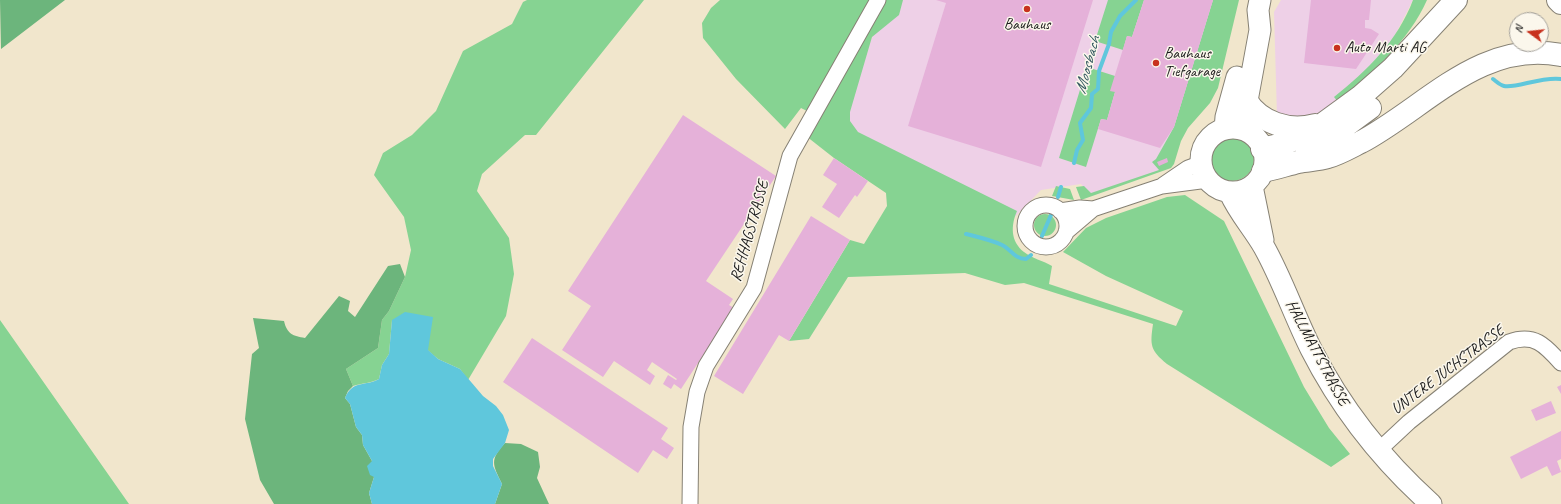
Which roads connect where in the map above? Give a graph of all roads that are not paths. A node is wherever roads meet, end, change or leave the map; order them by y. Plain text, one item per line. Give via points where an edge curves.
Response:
1 (878, 0) edge
2 (1438, 0) edge
3 (1456, 0) edge
4 (1471, 0) edge
5 (1558, 0) edge
6 (1561, 3) edge
7 (1259, 5) edge
8 (1408, 52) junction
9 (1561, 55) edge
10 (1246, 100) junction
11 (1324, 122) junction
12 (1235, 130) junction
13 (1262, 149) junction
14 (1298, 162) junction
15 (1205, 171) junction
16 (1257, 179) junction
17 (1230, 193) junction
18 (1093, 209) junction
19 (1060, 211) junction
20 (1066, 232) junction
21 (1264, 247) junction
22 (1561, 363) edge
23 (1379, 450) junction
24 (690, 504) edge
25 (1431, 504) edge

1 - 24 street, REHHAGSTRASSE via 790,156 754,288 706,366 697,392 691,427
2 - 8 highway via 1423,32
3 - 8 highway
4 - 14 highway via 1443,36 1387,95
5 - 6 highway
7 - 10 main road via 1260,30
7 - 12 main road via 1246,35 1226,117
8 - 11 highway via 1360,97
9 - 14 highway via 1530,52 1492,60 1451,82 1362,142 1328,157
10 - 11 highway via 1258,114 1286,127 1309,127
10 - 12 main road via 1244,117
11 - 13 highway via 1299,139
12 - 13 main road via 1253,136
12 - 15 main road via 1219,132 1206,143 1203,150
13 - 16 main road, HALLMATTSTRASSE via 1264,161
14 - 16 highway
15 - 17 main road via 1217,188
15 - 18 street via 1188,168 1162,186
16 - 17 main road via 1240,192
16 - 21 main road, HALLMATTSTRASSE
17 - 21 main road, HALLMATTSTRASSE via 1237,208
18 - 19 street
18 - 20 street
19 - 20 street via 1067,223
19 - 20 street via 1048,205 1033,209 1026,218 1025,230 1031,241 1041,247 1057,244
21 - 23 main road, HALLMATTSTRASSE via 1314,355 1342,403
22 - 23 street, UNTERE JUCHSTRASSE via 1545,345 1532,339 1519,338 1509,342 1409,422
23 - 25 main road, HALLMATTSTRASSE

